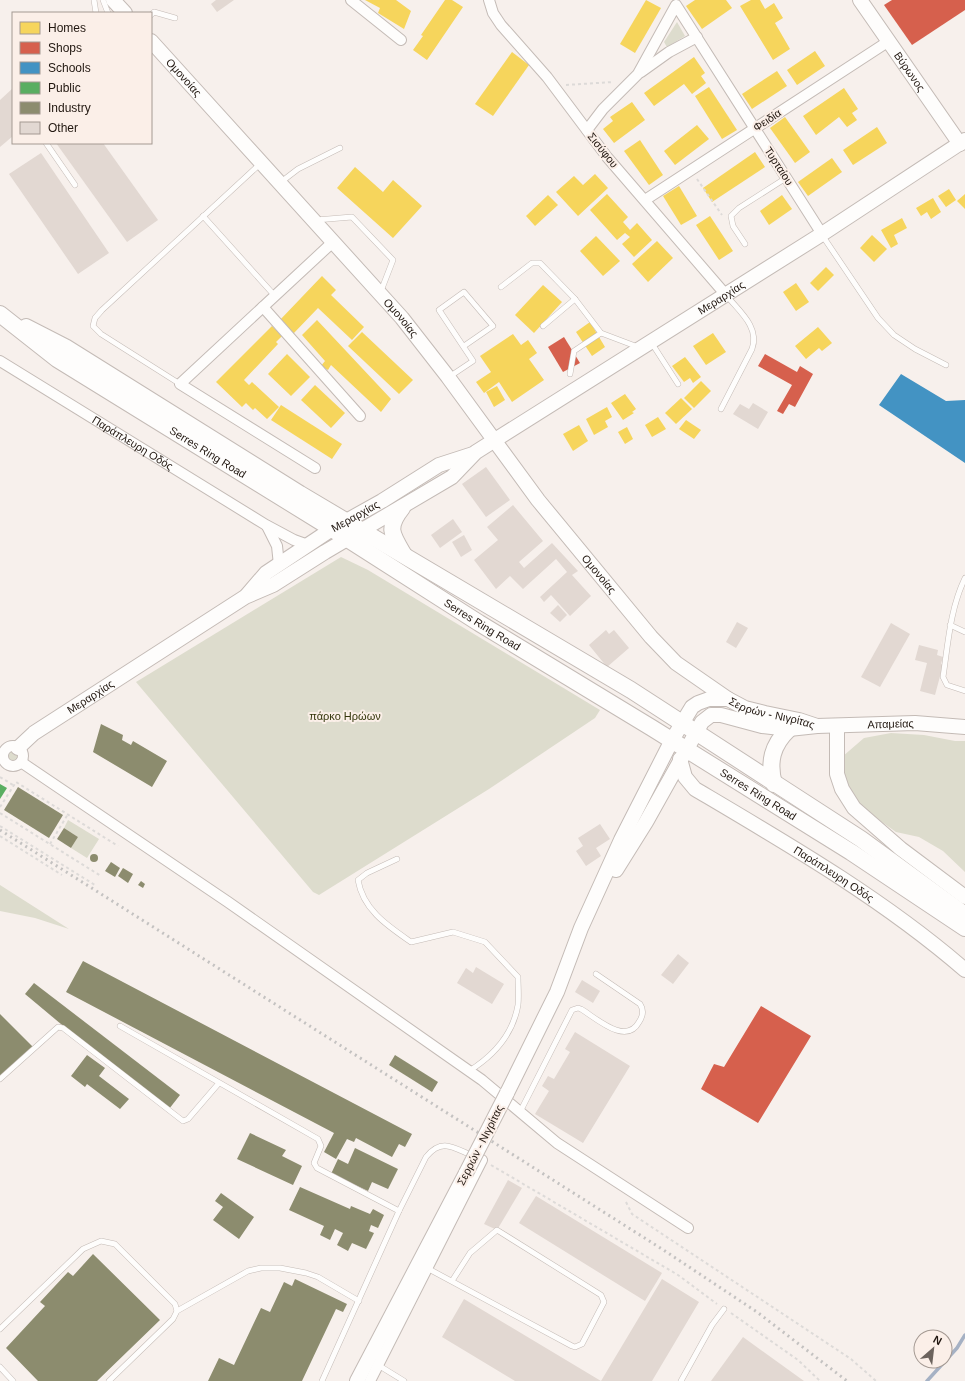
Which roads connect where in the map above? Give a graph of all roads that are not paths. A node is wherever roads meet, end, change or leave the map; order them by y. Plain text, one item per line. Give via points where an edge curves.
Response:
1 (94, 0) edge
2 (103, 0) edge
3 (113, 0) edge
4 (351, 0) edge
5 (489, 0) edge
6 (860, 0) edge
7 (676, 2) edge
8 (96, 12) edge
9 (108, 12) edge
10 (124, 12) edge
11 (152, 13) edge
12 (175, 18) dead end
13 (697, 37) junction
14 (401, 40) dead end
15 (889, 41) junction
16 (152, 42) edge
17 (635, 77) junction
18 (754, 128) junction
19 (587, 130) junction
20 (47, 144) edge
21 (963, 144) edge
22 (340, 148) dead end
23 (261, 162) junction
24 (786, 178) junction
25 (280, 182) junction
26 (75, 184) dead end
27 (645, 200) junction
28 (203, 216) junction
29 (315, 220) junction
30 (822, 234) junction
31 (334, 241) junction
32 (745, 244) dead end
33 (502, 287) dead end
34 (381, 292) junction
35 (726, 294) junction
36 (276, 296) junction
37 (575, 299) junction
38 (263, 307) junction
39 (2, 315) edge
40 (543, 326) dead end
41 (601, 333) junction
42 (646, 345) junction
43 (464, 346) junction
44 (0, 361) edge
45 (946, 365) dead end
46 (570, 374) dead end
47 (448, 377) junction
48 (180, 384) junction
49 (678, 384) dead end
50 (721, 409) dead end
51 (360, 416) dead end
52 (494, 441) junction
53 (476, 452) junction
54 (315, 468) dead end
55 (402, 508) junction
56 (346, 522) junction
57 (266, 525) junction
58 (332, 529) junction
59 (362, 531) junction
60 (347, 539) junction
61 (308, 545) junction
62 (405, 557) junction
63 (279, 565) junction
64 (965, 578) edge
65 (246, 597) junction
66 (950, 625) junction
67 (965, 632) edge
68 (965, 691) edge
69 (728, 699) junction
70 (682, 723) junction
71 (816, 726) junction
72 (837, 726) junction
73 (965, 727) edge
74 (789, 730) junction
75 (696, 732) junction
76 (672, 740) junction
77 (18, 748) junction
78 (2, 751) edge
79 (683, 754) junction
80 (21, 762) junction
81 (774, 784) junction
82 (695, 789) junction
83 (658, 798) junction
84 (397, 859) dead end
85 (965, 897) edge
86 (594, 904) junction
87 (965, 915) edge
88 (965, 928) edge
89 (965, 970) edge
90 (596, 974) dead end
91 (120, 1026) dead end
92 (470, 1071) junction
93 (0, 1079) edge
94 (219, 1083) junction
95 (519, 1113) junction
96 (482, 1160) joint
97 (399, 1211) junction
98 (688, 1228) dead end
99 (424, 1263) junction
100 (452, 1281) junction
101 (359, 1301) junction
102 (724, 1309) road end
103 (177, 1311) junction
104 (0, 1329) edge
105 (378, 1364) junction
106 (0, 1368) edge
107 (13, 1381) edge
108 (109, 1381) edge
109 (322, 1381) edge
110 (357, 1381) edge
111 (370, 1381) edge
112 (404, 1381) edge
113 (681, 1381) edge

1 - 8 lane
2 - 9 lane
3 - 10 main road
4 - 14 street
5 - 19 street, Σισύφου via 493,13 501,25 555,87
6 - 15 main road, Βύρωνος
7 - 13 street, Τυρταίου
7 - 17 street, Τυρταίου
11 - 12 lane
13 - 17 street, Τυρταίου via 669,52
13 - 18 street, Τυρταίου
15 - 18 street, Φειδία
15 - 21 main road, Βύρωνος
16 - 23 main road, Ομονοίας
17 - 19 street, Τυρταίου
18 - 24 street, Τυρταίου
18 - 27 street, Φειδία
19 - 27 street, Σισύφου via 604,154
20 - 26 lane
21 - 30 main road, Μεραρχίας
22 - 25 lane via 298,169
23 - 25 main road, Ομονοίας
23 - 28 lane
24 - 30 street, Τυρταίου
24 - 32 lane via 739,208 731,216
25 - 29 main road, Ομονοίας
27 - 35 street, Σισύφου
28 - 36 lane
28 - 48 lane via 100,312 93,324 100,334
29 - 31 main road, Ομονοίας
29 - 34 lane via 352,217 393,260
30 - 35 main road, Μεραρχίας
30 - 45 lane via 878,318 894,335
31 - 34 main road, Ομονοίας
31 - 36 street
33 - 37 lane via 532,263 537,262 542,264
34 - 47 main road, Ομονοίας
35 - 42 main road, Μεραρχίας
35 - 50 lane via 749,322 755,335 752,348
36 - 38 street
37 - 40 lane
37 - 41 lane
38 - 48 street
38 - 51 street
39 - 56 main road, Serres Ring Road via 65,347
39 - 58 main road, Serres Ring Road via 57,359
41 - 42 lane
41 - 46 lane via 574,352
42 - 49 lane
42 - 52 main road, Μεραρχίας
43 - 43 lane via 439,310 464,292 493,326
43 - 47 lane via 473,361
44 - 57 street, Παράπλευρη Οδός
47 - 52 main road, Ομονοίας
48 - 54 street
52 - 53 main road, Μεραρχίας
52 - 69 main road, Ομονοίας via 538,500 630,612 676,663
53 - 55 main road, Μεραρχίας via 452,477
53 - 56 main road, Μεραρχίας via 439,465
55 - 59 main road, Μεραρχίας
55 - 62 main road via 391,527
56 - 58 main road, Μεραρχίας
56 - 59 main road, Serres Ring Road
57 - 61 street, Παράπλευρη Οδός
57 - 63 street via 274,537
58 - 60 main road, Serres Ring Road
58 - 61 main road, Μεραρχίας
59 - 60 main road, Μεραρχίας
59 - 62 main road, Serres Ring Road
60 - 65 main road, Μεραρχίας via 273,586
60 - 76 main road, Serres Ring Road via 479,623
61 - 63 main road, Μεραρχίας
62 - 70 main road, Serres Ring Road via 550,641
63 - 65 main road, Μεραρχίας via 266,573
64 - 66 lane via 957,595
65 - 77 main road, Μεραρχίας via 34,733
66 - 67 lane
66 - 68 lane via 944,680 947,685
69 - 70 main road, Σερρών - Νιγρίτας via 709,699 698,703 692,707
69 - 71 main road, Σερρών - Νιγρίτας via 745,708
70 - 75 main road, Serres Ring Road
70 - 76 main road, Σερρών - Νιγρίτας
71 - 72 main road, Απαμείας
71 - 74 main road, Σερρών - Νιγρίτας
72 - 73 main road, Απαμείας via 915,723
72 - 85 main road via 837,774 842,789 854,808
74 - 75 main road, Σερρών - Νιγρίτας via 762,726 728,716 711,715 704,719
74 - 81 main road via 778,741 772,753
75 - 79 main road, Σερρών - Νιγρίτας
75 - 81 main road, Serres Ring Road
76 - 79 main road, Serres Ring Road
76 - 86 main road, Σερρών - Νιγρίτας via 621,840
77 - 78 street via 9,747
77 - 80 street via 22,753
78 - 80 street via 4,761 9,766 16,766
79 - 82 main road via 685,777
79 - 83 main road, Σερρών - Νιγρίτας
79 - 88 main road, Serres Ring Road via 850,852
80 - 92 street via 228,902
81 - 87 main road, Serres Ring Road via 886,856
82 - 83 main road via 679,787
82 - 89 main road, Παράπλευρη Οδός via 853,886 910,926
83 - 86 main road, Σερρών - Νιγρίτας via 635,840
84 - 92 lane via 358,880 360,891 382,922 411,942 453,932 487,943 518,976 518,1005 507,1035 487,1060
86 - 99 main road, Σερρών - Νιγρίτας, bridge via 581,928 557,992
90 - 95 lane via 640,1004 643,1012 641,1020 635,1028 619,1032 581,1009 572,1010
91 - 94 lane
92 - 95 street via 493,1088
93 - 94 lane via 58,1027 63,1028 183,1121 188,1119
94 - 97 lane via 320,1140 321,1146 314,1163 317,1168
95 - 98 street via 557,1144
96 - 97 lane via 447,1145 432,1150
96 - 99 street
97 - 101 lane
99 - 100 lane
99 - 105 street
99 - 110 main road, Σερρών - Νιγρίτας
100 - 100 lane via 575,1347 582,1344 604,1302 601,1295 497,1230 470,1252
101 - 103 lane via 318,1277 280,1268 261,1268 248,1271
101 - 109 lane
102 - 113 lane via 712,1325
103 - 104 lane via 175,1304 115,1244 101,1241 83,1249
103 - 108 lane via 173,1320
105 - 111 street
105 - 112 lane
106 - 107 lane

